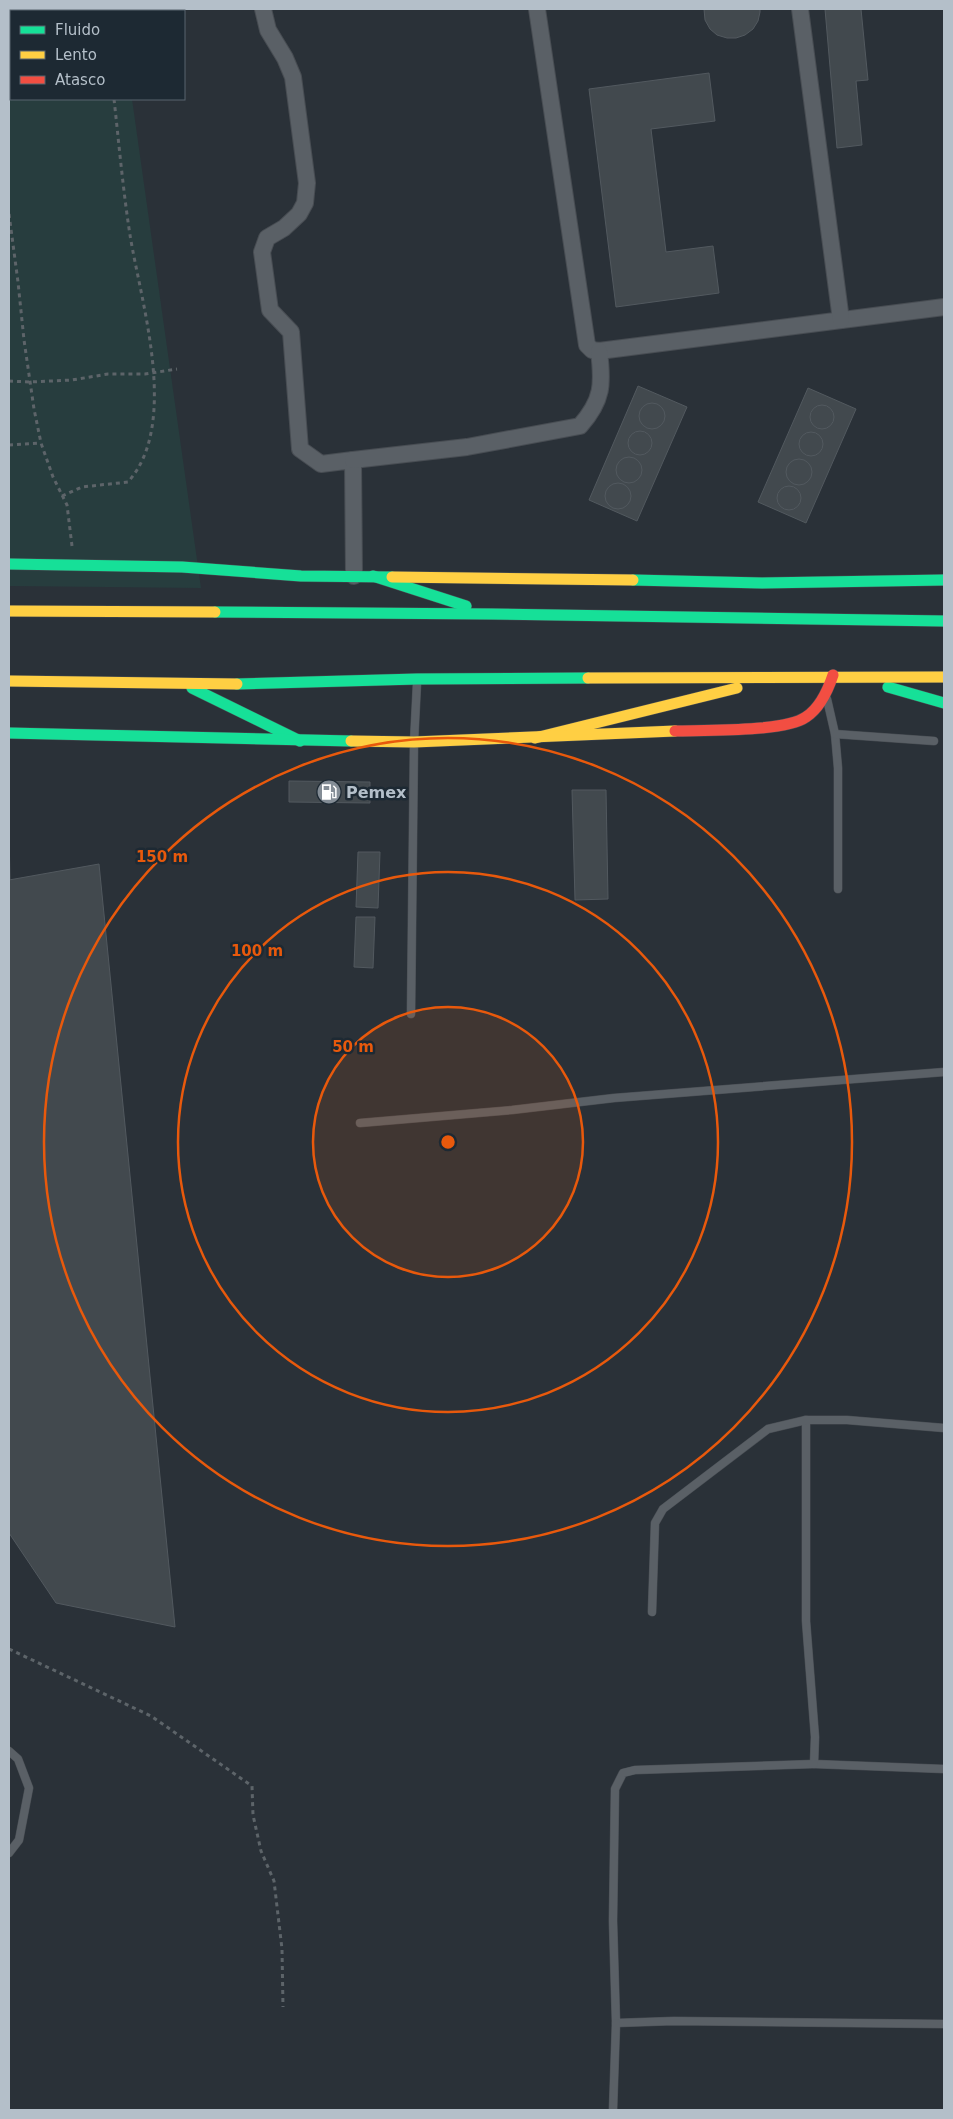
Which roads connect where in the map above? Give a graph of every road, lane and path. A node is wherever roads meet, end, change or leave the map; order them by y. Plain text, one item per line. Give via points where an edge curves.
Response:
1 (263, 9) edge
2 (537, 9) edge
3 (800, 9) edge
4 (114, 100) edge
5 (9, 214) edge
6 (944, 307) edge
7 (842, 320) junction
8 (599, 351) junction
9 (176, 369) dead end
10 (154, 372) junction
11 (9, 381) edge
12 (30, 382) junction
13 (41, 443) junction
14 (9, 445) edge
15 (353, 460) junction
16 (62, 496) junction
17 (9, 564) edge
18 (74, 564) junction
19 (354, 576) junction
20 (373, 576) junction
21 (944, 580) edge
22 (9, 611) edge
23 (491, 614) junction
24 (944, 621) edge
25 (833, 675) junction
26 (944, 676) edge
27 (780, 677) junction
28 (850, 677) junction
29 (417, 680) junction
30 (9, 681) edge
31 (184, 684) junction
32 (826, 694) junction
33 (944, 703) edge
34 (9, 733) edge
35 (835, 734) junction
36 (535, 738) junction
37 (300, 741) junction
38 (934, 741) dead end
39 (414, 742) junction
40 (838, 889) dead end
41 (411, 1014) dead end
42 (944, 1072) edge
43 (360, 1123) dead end
44 (806, 1420) junction
45 (944, 1428) edge
46 (652, 1612) dead end
47 (9, 1649) edge
48 (9, 1751) edge
49 (814, 1764) junction
50 (944, 1769) edge
51 (9, 1853) edge
52 (283, 2007) dead end
53 (616, 2023) junction
54 (944, 2024) edge
55 (613, 2110) edge

1 - 15 street via 268,30 293,77 307,183 300,214 267,238 262,252 270,310 291,332 300,449 321,464
2 - 8 street via 587,346
3 - 7 street
4 - 10 path via 130,234
5 - 12 path
6 - 7 street
7 - 8 street
8 - 15 street via 602,376 599,400 580,426 467,447
9 - 10 path
10 - 12 path
10 - 16 path via 149,445 136,473 128,482 82,487
11 - 12 path
12 - 13 path
13 - 14 path
13 - 16 path
15 - 19 street
16 - 18 path via 67,505
17 - 18 main road
18 - 19 main road
19 - 20 main road
20 - 21 main road via 762,583
20 - 23 main road
22 - 23 main road
23 - 24 main road
25 - 27 main road
25 - 28 main road
25 - 32 main road
26 - 28 main road
27 - 29 main road
27 - 36 main road
28 - 33 main road
29 - 31 main road
29 - 39 lane
30 - 31 main road
31 - 37 main road
32 - 35 lane
32 - 36 main road via 808,717 785,726
34 - 37 main road
35 - 38 lane
35 - 40 lane
36 - 39 main road
37 - 39 main road
39 - 41 lane
42 - 43 lane via 614,1098
44 - 45 lane
44 - 46 lane via 768,1429 663,1509 655,1523
44 - 49 lane via 806,1621
47 - 52 path via 151,1716 252,1786 253,1815 276,1890
48 - 51 lane via 18,1759 29,1788 19,1840
49 - 50 lane
49 - 53 lane via 635,1770 623,1774 615,1789 613,1921
53 - 54 lane
53 - 55 lane

